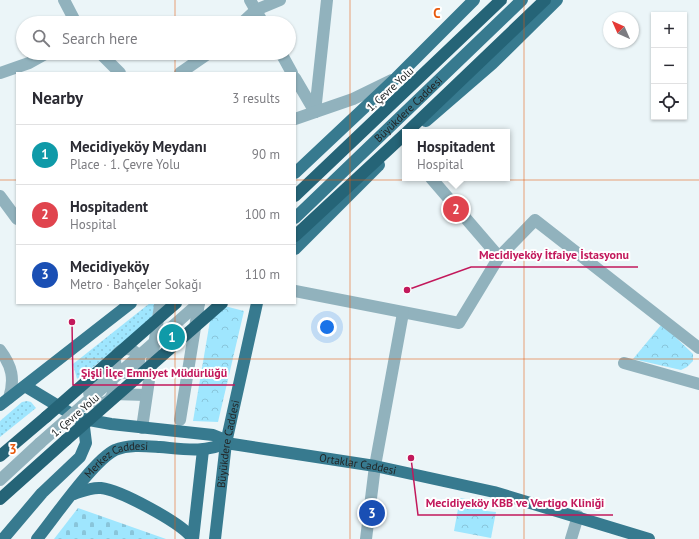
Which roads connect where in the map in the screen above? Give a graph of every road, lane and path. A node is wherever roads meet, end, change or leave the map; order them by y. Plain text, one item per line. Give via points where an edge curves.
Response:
1 (64, 0) edge
2 (280, 0) edge
3 (327, 0) edge
4 (474, 0) edge
5 (501, 0) edge
6 (516, 0) edge
7 (522, 0) edge
8 (545, 0) edge
9 (556, 0) edge
10 (253, 5) edge
11 (72, 16) edge
12 (246, 16) edge
13 (259, 16) edge
14 (40, 60) edge
15 (107, 60) edge
16 (199, 60) edge
17 (285, 60) edge
18 (32, 68) edge
19 (119, 72) edge
20 (181, 72) edge
21 (291, 72) edge
22 (0, 74) edge
23 (396, 78) junction
24 (296, 80) edge
25 (315, 112) junction
26 (296, 118) edge
27 (410, 129) edge
28 (417, 129) edge
29 (402, 137) edge
30 (402, 143) edge
31 (296, 172) edge
32 (434, 181) edge
33 (296, 195) edge
34 (0, 196) edge
35 (8, 211) edge
36 (296, 216) edge
37 (296, 216) edge
38 (16, 218) edge
39 (296, 235) edge
40 (296, 248) edge
41 (499, 257) junction
42 (296, 291) edge
43 (125, 304) edge
44 (162, 304) edge
45 (175, 304) edge
46 (198, 304) edge
47 (199, 304) edge
48 (221, 304) edge
49 (258, 304) edge
50 (402, 312) junction
51 (156, 334) junction
52 (699, 348) edge
53 (0, 350) edge
54 (136, 354) dead end
55 (624, 363) dead end
56 (699, 384) edge
57 (25, 386) junction
58 (113, 394) dead end
59 (146, 395) junction
60 (4, 402) edge
61 (78, 418) junction
62 (180, 420) dead end
63 (142, 428) junction
64 (40, 443) junction
65 (226, 443) junction
66 (203, 450) junction
67 (0, 456) edge
68 (375, 466) junction
69 (0, 468) edge
70 (0, 480) edge
71 (74, 494) junction
72 (0, 499) edge
73 (578, 516) junction
74 (3, 539) edge
75 (37, 539) edge
76 (193, 539) edge
77 (215, 539) edge
78 (366, 539) edge
79 (571, 539) edge
80 (649, 539) edge

1 - 11 street
2 - 10 street
3 - 25 street
4 - 23 main road
5 - 33 highway, 1. Çevre Yolu
6 - 36 street
7 - 37 main road, Büyükdere Caddesi
8 - 27 highway
9 - 28 main road, Büyükdere Caddesi via 492,64
10 - 12 street
10 - 13 street
14 - 18 street
15 - 19 street
16 - 20 street
17 - 21 street
18 - 22 street
23 - 25 street
23 - 31 main road
24 - 25 street
25 - 26 street
29 - 39 highway
30 - 40 main road, Büyükdere Caddesi
32 - 41 street
34 - 35 street
35 - 38 street
41 - 50 street via 459,323
41 - 52 street via 535,220
42 - 50 street
43 - 57 main road
44 - 51 street
45 - 67 highway, 1. Çevre Yolu, bridge
46 - 64 street, bridge
47 - 62 street
48 - 72 highway, 1. Çevre Yolu, bridge
49 - 65 main road, Büyükdere Caddesi
50 - 68 street
51 - 54 street
51 - 59 street
53 - 60 street via 12,370 12,388
55 - 56 street
57 - 60 main road
57 - 61 main road
58 - 59 street
59 - 63 street
61 - 63 main road
61 - 74 main road via 85,432 86,443 80,457 42,493
63 - 65 main road via 213,435
64 - 69 street
64 - 70 street
65 - 66 main road, Merkez Caddesi
65 - 68 main road, Ortaklar Caddesi
65 - 77 main road, Büyükdere Caddesi
66 - 71 main road, Merkez Caddesi via 138,446 116,450 105,457
66 - 76 main road, Büyükdere Caddesi
68 - 73 main road, Ortaklar Caddesi via 494,492
68 - 78 street
71 - 75 main road, Merkez Caddesi
71 - 76 main road via 91,488 108,489 180,525
73 - 79 street
73 - 80 main road, Ortaklar Caddesi

